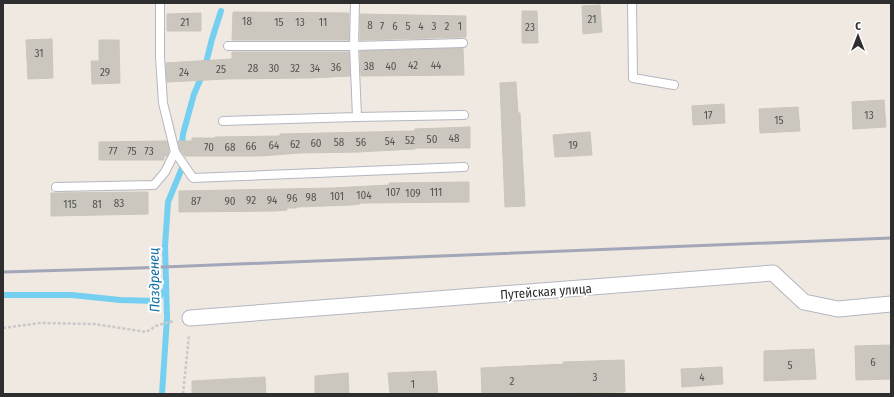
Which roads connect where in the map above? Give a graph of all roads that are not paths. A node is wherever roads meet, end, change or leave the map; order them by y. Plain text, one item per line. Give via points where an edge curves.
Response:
1 (160, 3) edge
2 (355, 3) edge
3 (632, 3) edge
4 (463, 43) dead end
5 (228, 46) dead end
6 (354, 46) junction
7 (674, 85) dead end
8 (464, 115) dead end
9 (357, 117) junction
10 (223, 120) dead end
11 (175, 152) junction
12 (464, 167) dead end
13 (56, 187) dead end
14 (891, 304) edge
15 (183, 320) road end

1 - 11 lane via 163,103
2 - 6 lane
3 - 7 lane via 633,78
4 - 6 lane
5 - 6 lane
6 - 9 lane
8 - 9 lane
9 - 10 lane
11 - 12 lane via 193,178
11 - 13 lane via 165,172 154,185
14 - 15 street, Путейская улица via 838,309 804,302 773,273

